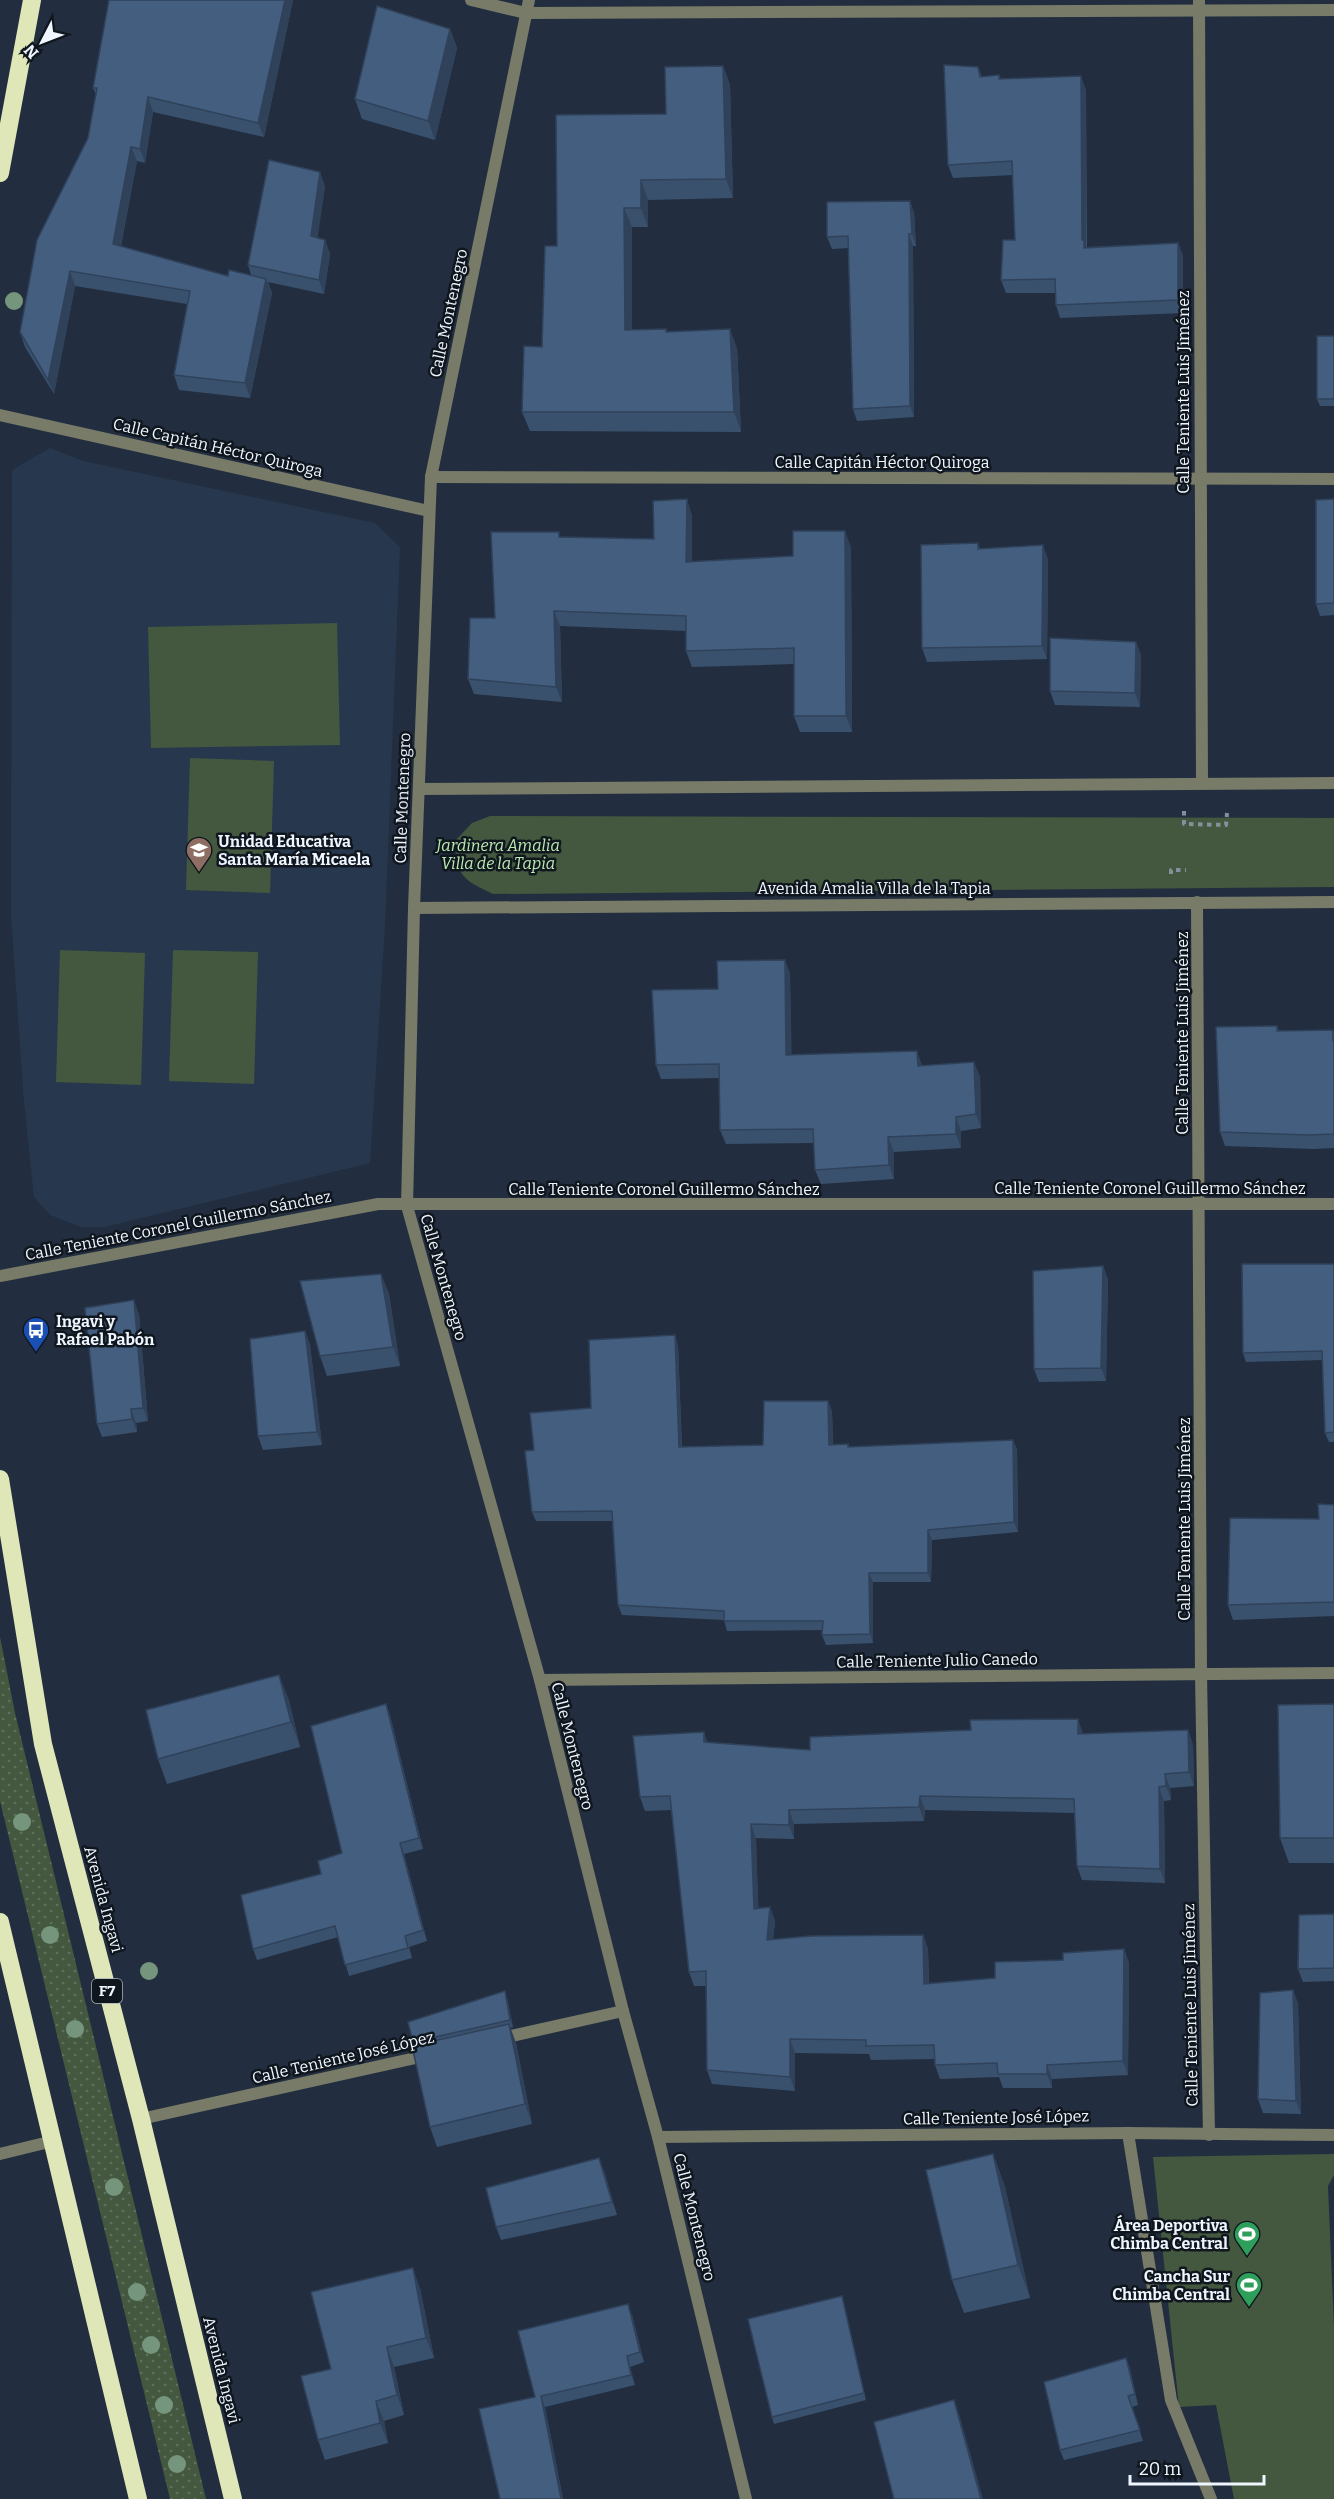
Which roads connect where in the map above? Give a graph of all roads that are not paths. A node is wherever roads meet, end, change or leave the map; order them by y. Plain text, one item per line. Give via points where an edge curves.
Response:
1 (32, 0) edge
2 (471, 0) edge
3 (1199, 5) edge
4 (528, 6) edge
5 (1334, 10) edge
6 (0, 173) edge
7 (0, 415) edge
8 (431, 477) junction
9 (1334, 478) edge
10 (1200, 479) junction
11 (429, 511) junction
12 (1203, 783) junction
13 (1334, 783) edge
14 (419, 789) junction
15 (1197, 902) junction
16 (1334, 902) edge
17 (414, 908) junction
18 (1334, 1204) edge
19 (1199, 1205) junction
20 (407, 1206) junction
21 (0, 1276) edge
22 (0, 1479) edge
23 (1334, 1673) edge
24 (1201, 1674) junction
25 (540, 1680) junction
26 (0, 1922) edge
27 (623, 2012) junction
28 (485, 2042) edge
29 (439, 2053) edge
30 (141, 2119) junction
31 (1128, 2133) junction
32 (1209, 2135) junction
33 (1334, 2135) edge
34 (658, 2137) junction
35 (53, 2141) junction
36 (0, 2154) edge
37 (138, 2499) edge
38 (234, 2499) edge
39 (746, 2499) edge
40 (1210, 2499) edge

1 - 6 highway
2 - 4 street
3 - 4 street
3 - 5 street
3 - 10 street, Calle Teniente Luis Jiménez
4 - 8 street, Calle Montenegro
7 - 11 street, Calle Capitán Héctor Quiroga
8 - 10 street, Calle Capitán Héctor Quiroga
8 - 11 street, Calle Montenegro
9 - 10 street, Calle Capitán Héctor Quiroga
10 - 12 street, Calle Teniente Luis Jiménez
11 - 14 street, Calle Montenegro
12 - 13 street
12 - 14 street
14 - 17 street, Calle Montenegro
15 - 16 street, Avenida Amalia Villa de la Tapia
15 - 17 street, Avenida Amalia Villa de la Tapia
15 - 19 street, Calle Teniente Luis Jiménez
17 - 20 street, Calle Montenegro
18 - 19 street, Calle Teniente Coronel Guillermo Sánchez
19 - 20 street, Calle Teniente Coronel Guillermo Sánchez
19 - 24 street, Calle Teniente Luis Jiménez
20 - 21 street, Calle Teniente Coronel Guillermo Sánchez via 378,1204
20 - 25 street, Calle Montenegro
22 - 30 highway, Avenida Ingavi / F7 via 44,1744
23 - 24 street, Calle Teniente Julio Canedo
24 - 25 street, Calle Teniente Julio Canedo
24 - 32 street, Calle Teniente Luis Jiménez
25 - 27 street, Calle Montenegro
26 - 35 highway
27 - 28 street
27 - 34 street, Calle Montenegro
29 - 30 street, Calle Teniente José López
30 - 38 highway, Avenida Ingavi / F7
31 - 32 street, Calle Teniente José López
31 - 34 street, Calle Teniente José López
31 - 40 street via 1171,2400
32 - 33 street, Calle Teniente José López
34 - 39 street, Calle Montenegro
35 - 36 street
35 - 37 highway

